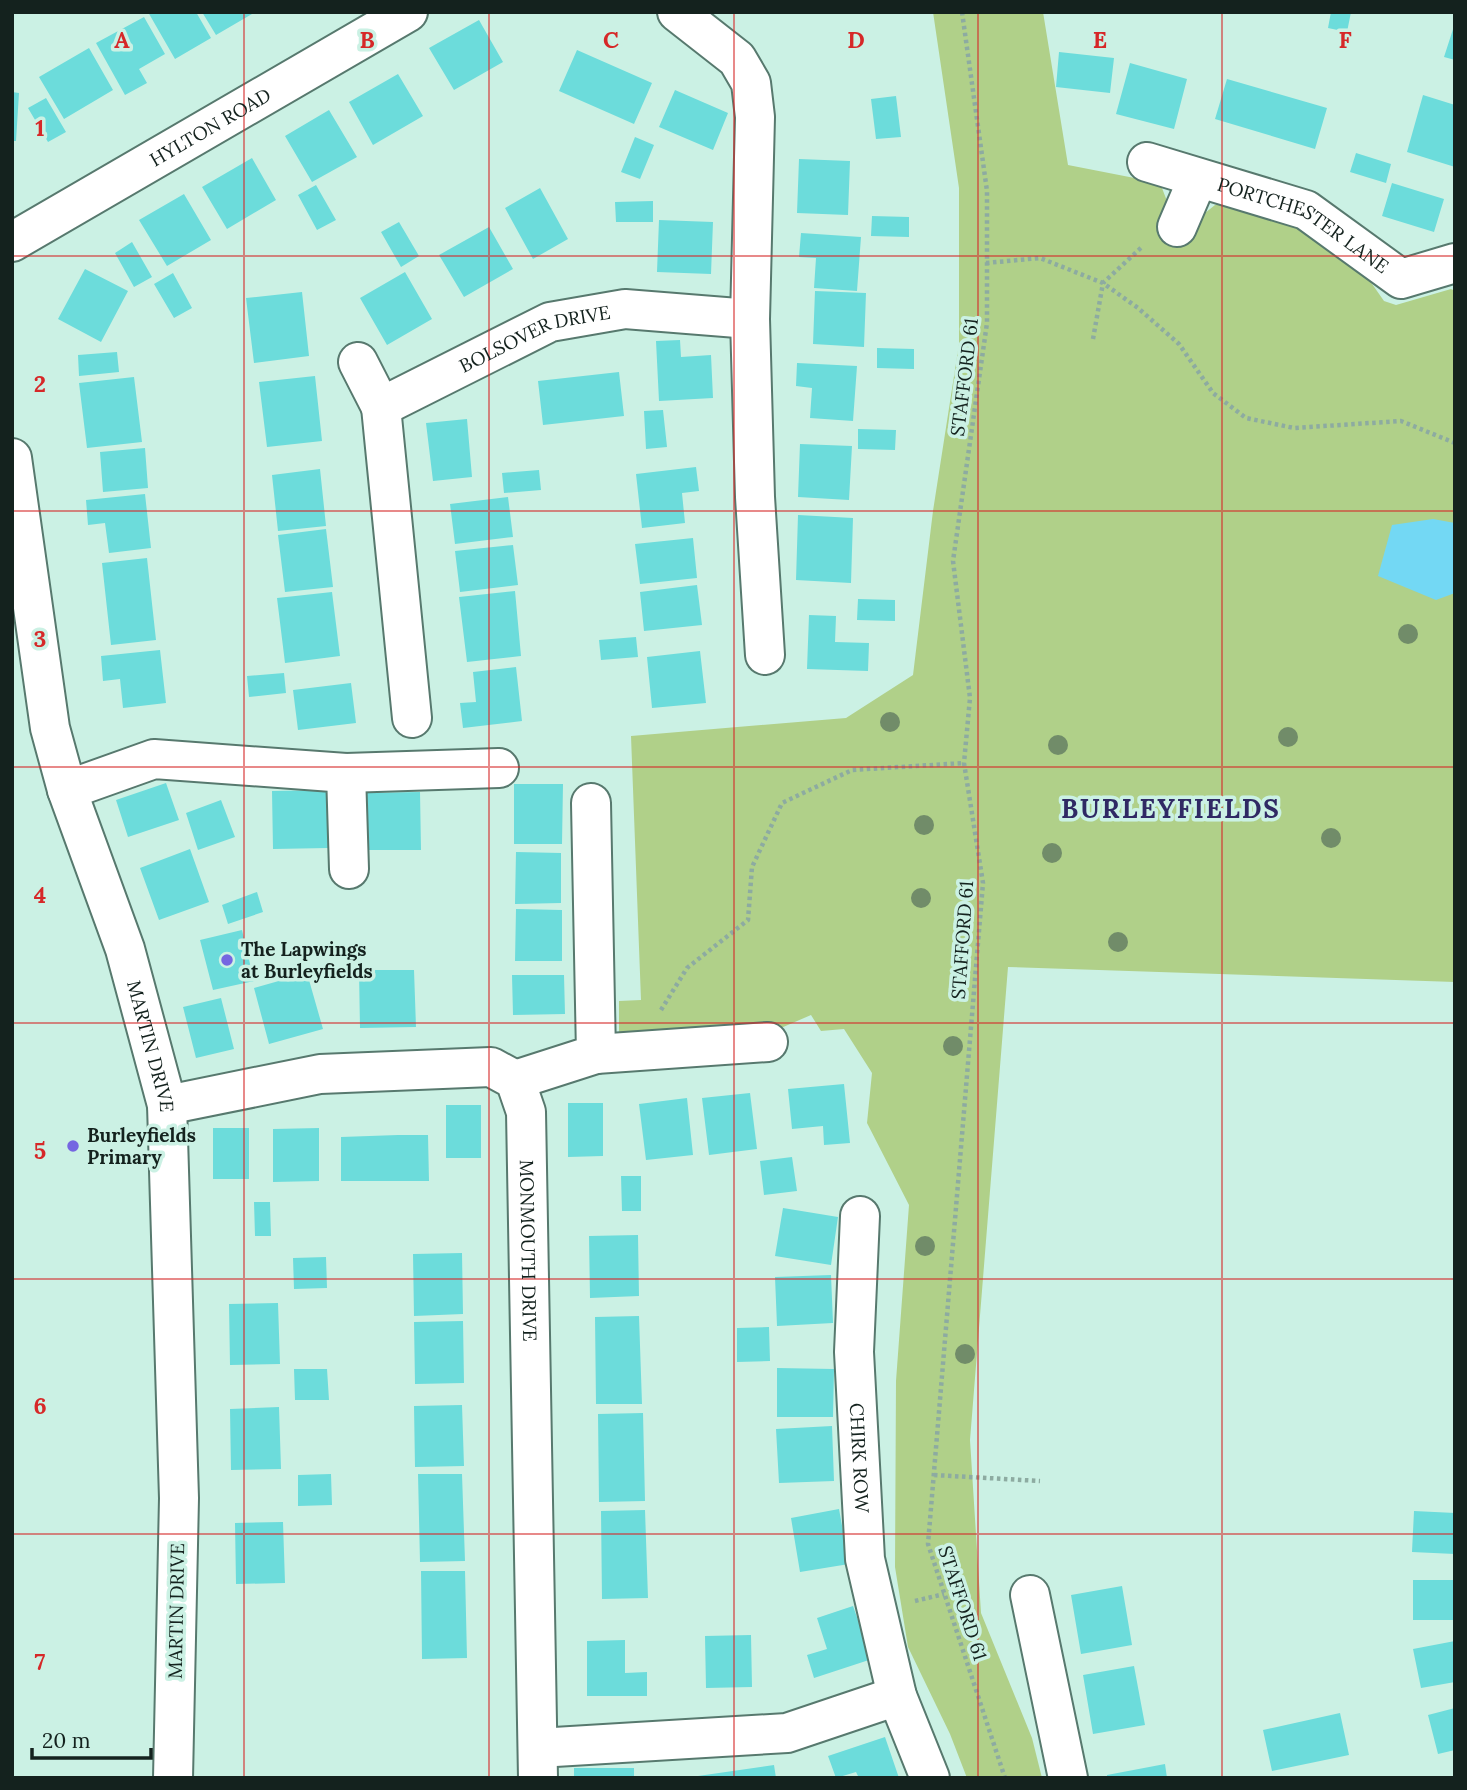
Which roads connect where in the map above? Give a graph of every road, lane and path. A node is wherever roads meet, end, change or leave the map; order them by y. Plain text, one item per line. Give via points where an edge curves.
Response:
1 (408, 12) edge
2 (677, 12) edge
3 (962, 12) edge
4 (1147, 162) dead end
5 (1198, 178) junction
6 (1177, 227) joint
7 (12, 242) edge
8 (986, 263) junction
9 (1455, 263) edge
10 (1103, 283) junction
11 (750, 319) junction
12 (1093, 339) dead end
13 (358, 362) dead end
14 (382, 407) junction
15 (1455, 443) edge
16 (12, 458) edge
17 (765, 655) dead end
18 (412, 718) dead end
19 (964, 763) junction
20 (499, 768) dead end
21 (346, 773) junction
22 (67, 790) junction
23 (591, 803) dead end
24 (349, 869) dead end
25 (768, 1042) dead end
26 (634, 1053) junction
27 (596, 1054) junction
28 (515, 1080) junction
29 (167, 1105) junction
30 (860, 1216) dead end
31 (934, 1475) dead end
32 (1040, 1481) dead end
33 (1030, 1595) dead end
34 (897, 1696) junction
35 (538, 1763) edge
36 (173, 1778) edge
37 (930, 1778) edge
38 (1005, 1778) edge
39 (1068, 1778) edge

1 - 7 street, HYLTON ROAD
2 - 11 street via 737,59 751,83 755,117
3 - 8 path, STAFFORD 61 via 987,191
4 - 5 street, PORTCHESTER LANE
5 - 6 street
5 - 9 street, PORTCHESTER LANE via 1306,210 1401,279
6 - 10 path via 1157,233
8 - 10 path via 1041,258
8 - 19 path, STAFFORD 61 via 986,323 953,561 970,698
10 - 12 path
10 - 15 path via 1179,344 1213,393 1246,418 1294,429 1401,421
11 - 14 street, BOLSOVER DRIVE via 625,309 550,322
11 - 17 street
13 - 14 street
14 - 18 street
16 - 22 street, MARTIN DRIVE via 50,728
19 - 26 path via 852,770 782,803 752,867 748,920 687,968
19 - 38 path, STAFFORD 61 via 983,883 928,1544
20 - 21 street
21 - 22 street via 154,759
21 - 24 street
22 - 29 street, MARTIN DRIVE via 125,949
23 - 27 street
25 - 26 street
26 - 27 street
27 - 28 street
28 - 29 street via 491,1067 320,1074
28 - 35 street, MONMOUTH DRIVE via 526,1112
29 - 36 street, MARTIN DRIVE via 178,1498
30 - 34 street, CHIRK ROW via 854,1352 866,1559
31 - 32 path
33 - 39 street
34 - 35 street via 787,1732
34 - 37 street, CHIRK ROW

